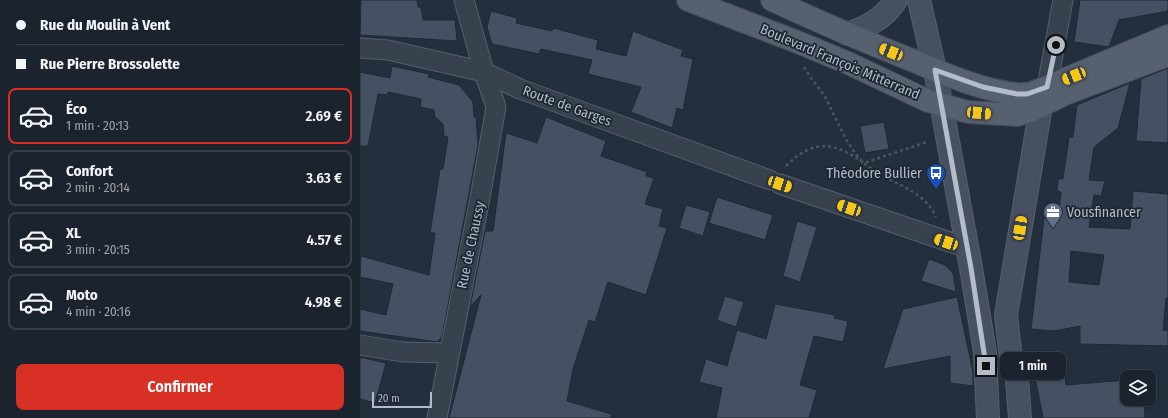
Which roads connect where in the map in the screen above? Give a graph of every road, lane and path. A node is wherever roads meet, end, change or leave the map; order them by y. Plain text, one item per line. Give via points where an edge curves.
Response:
1 (464, 0) edge
2 (688, 0) edge
3 (772, 0) edge
4 (896, 0) edge
5 (919, 0) edge
6 (1063, 0) edge
7 (846, 34) junction
8 (1168, 36) edge
9 (789, 39) junction
10 (360, 48) edge
11 (1168, 55) edge
12 (935, 70) junction
13 (484, 72) junction
14 (1042, 95) junction
15 (941, 106) junction
16 (946, 136) junction
17 (864, 163) junction
18 (775, 182) junction
19 (946, 242) junction
20 (967, 248) junction
21 (360, 345) edge
22 (449, 353) junction
23 (437, 418) edge
24 (988, 418) edge
25 (1020, 418) edge

1 - 13 street, Rue de Chaussy
2 - 9 main road, Boulevard François Mitterrand
3 - 7 main road, Boulevard François Mitterrand
4 - 7 main road via 891,9 868,27
5 - 12 main road
6 - 14 street
7 - 12 main road, Boulevard François Mitterrand
8 - 14 main road
9 - 15 main road, Boulevard François Mitterrand
9 - 17 path via 805,70 824,96 835,119
10 - 13 street, Route de Garges via 388,50
11 - 14 main road via 1065,94
12 - 14 main road, Boulevard François Mitterrand via 1004,92
12 - 15 main road
13 - 18 street, Route de Garges via 520,89
13 - 22 street, Rue de Chaussy via 496,107
14 - 15 main road, Boulevard François Mitterrand via 1017,115 968,112
14 - 25 main road via 1006,315 1011,359 1017,379
15 - 16 main road
16 - 17 path
16 - 20 main road
17 - 18 path via 846,151 819,145 806,149
17 - 19 path via 926,201 933,210
18 - 19 street, Route de Garges
19 - 20 street, Route de Garges
20 - 24 main road via 985,352
21 - 22 street via 403,352
22 - 23 street, Rue de Chaussy

